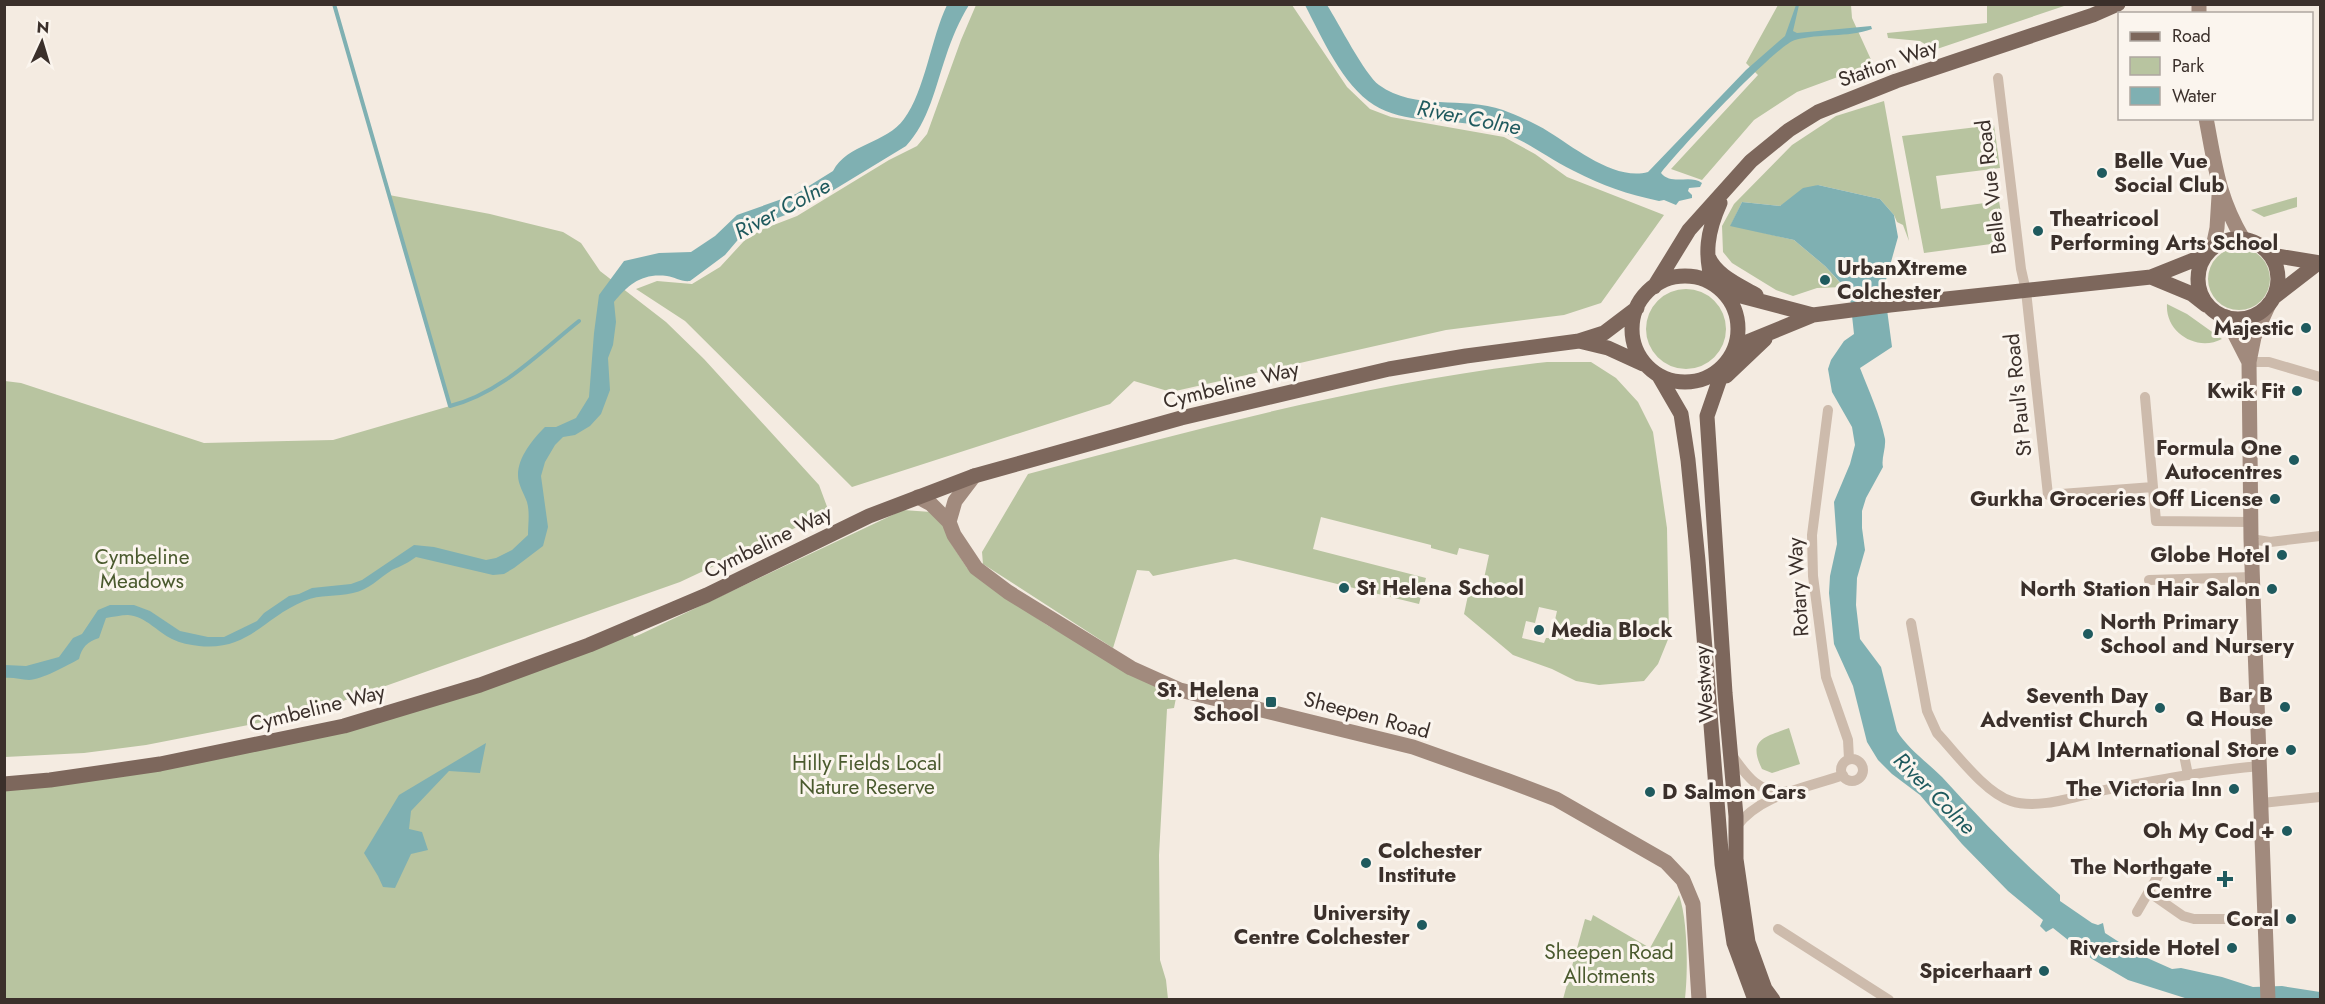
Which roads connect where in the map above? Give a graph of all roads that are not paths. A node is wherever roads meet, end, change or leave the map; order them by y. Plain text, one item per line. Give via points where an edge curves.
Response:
1 (2105, 4) edge
2 (2118, 4) edge
3 (2093, 15) junction
4 (1998, 78) dead end
5 (2206, 120) edge
6 (2219, 190) junction
7 (1723, 195) junction
8 (2243, 239) junction
9 (2210, 251) junction
10 (1707, 253) junction
11 (2271, 255) junction
12 (2319, 263) edge
13 (2151, 277) junction
14 (1654, 287) junction
15 (1717, 288) junction
16 (2026, 291) junction
17 (2272, 301) junction
18 (1774, 304) junction
19 (1637, 308) junction
20 (2211, 308) junction
21 (1814, 315) junction
22 (2226, 317) junction
23 (1779, 328) junction
24 (1579, 341) junction
25 (1735, 347) junction
26 (2249, 362) junction
27 (1643, 364) junction
28 (1725, 364) junction
29 (1659, 376) junction
30 (2320, 377) edge
31 (1716, 389) junction
32 (2145, 397) dead end
33 (1828, 410) dead end
34 (974, 476) junction
35 (2153, 487) junction
36 (918, 497) junction
37 (949, 522) junction
38 (2252, 522) junction
39 (2320, 536) edge
40 (2252, 538) junction
41 (2253, 577) junction
42 (2149, 580) dead end
43 (1911, 623) dead end
44 (1731, 752) junction
45 (2184, 755) dead end
46 (1849, 759) junction
47 (2261, 766) junction
48 (2188, 775) junction
49 (1841, 776) junction
50 (4, 784) edge
51 (1798, 790) junction
52 (2320, 797) edge
53 (2262, 803) junction
54 (1736, 827) junction
55 (2159, 874) dead end
56 (2150, 893) junction
57 (2137, 912) dead end
58 (2266, 919) junction
59 (1778, 929) dead end
60 (2268, 992) edge
61 (1699, 999) edge
62 (1755, 999) edge
63 (1773, 999) edge
64 (1889, 999) edge

1 - 3 main road, Station Way
2 - 3 main road, Station Way
3 - 7 main road, Station Way via 1896,81 1818,112 1751,161
4 - 16 street, Belle Vue Road
5 - 6 street
6 - 8 street
6 - 9 street via 2217,228
7 - 10 main road, Station Way via 1711,222
7 - 14 main road, Station Way via 1689,230
8 - 9 main road via 2221,243
8 - 11 main road
9 - 13 main road
9 - 20 main road via 2199,269 2198,282
10 - 15 main road, Station Way via 1707,264
10 - 18 main road via 1724,276
11 - 12 main road
11 - 17 main road via 2278,278
12 - 17 main road
13 - 16 main road
13 - 20 main road via 2192,294
14 - 15 main road via 1686,277 1698,278
14 - 19 main road
15 - 18 main road
15 - 25 main road via 1730,302 1736,317
16 - 21 main road
16 - 35 street, St Paul's Road via 2048,495
17 - 22 main road via 2248,318
17 - 26 street via 2254,337
18 - 21 main road
19 - 24 main road via 1604,333
19 - 27 main road via 1632,335
20 - 22 main road
21 - 23 main road
22 - 26 street
23 - 25 main road
23 - 31 main road via 1740,361
24 - 27 main road via 1608,348
24 - 34 main road, Cymbeline Way via 1389,369 1191,415
25 - 28 main road
26 - 30 street via 2269,362
26 - 38 street
27 - 29 main road
28 - 29 main road via 1696,381
28 - 31 main road, Westway
29 - 62 main road, Westway via 1680,414 1688,460 1722,864 1734,943
31 - 44 main road, Westway via 1707,416 1708,458
32 - 35 street
33 - 46 street, Rotary Way via 1812,535 1813,576 1826,677 1848,740
34 - 36 main road, Cymbeline Way
34 - 37 street via 955,501
35 - 38 street via 2157,521
36 - 37 street, Sheepen Road
36 - 50 main road, Cymbeline Way via 869,516 707,596 480,685 344,726 160,764
37 - 61 street, Sheepen Road via 976,568 1135,670 1180,690 1413,747 1506,780 1556,800 1666,862 1683,880 1693,904
38 - 40 street
39 - 40 street via 2270,542
40 - 41 street
41 - 42 street
41 - 47 street
43 - 48 street via 1932,724 2000,796 2018,803 2038,804
44 - 51 street via 1751,780 1763,789
44 - 54 main road, Westway
45 - 48 street
46 - 49 street
46 - 49 street via 1862,764 1863,774 1854,780
47 - 48 street
47 - 53 street
49 - 51 street
51 - 54 street via 1758,805
52 - 53 street
53 - 58 street
54 - 63 main road, Westway via 1736,859 1748,942
55 - 56 street
56 - 57 street
56 - 58 street via 2183,916 2194,919
58 - 60 street
59 - 64 street

